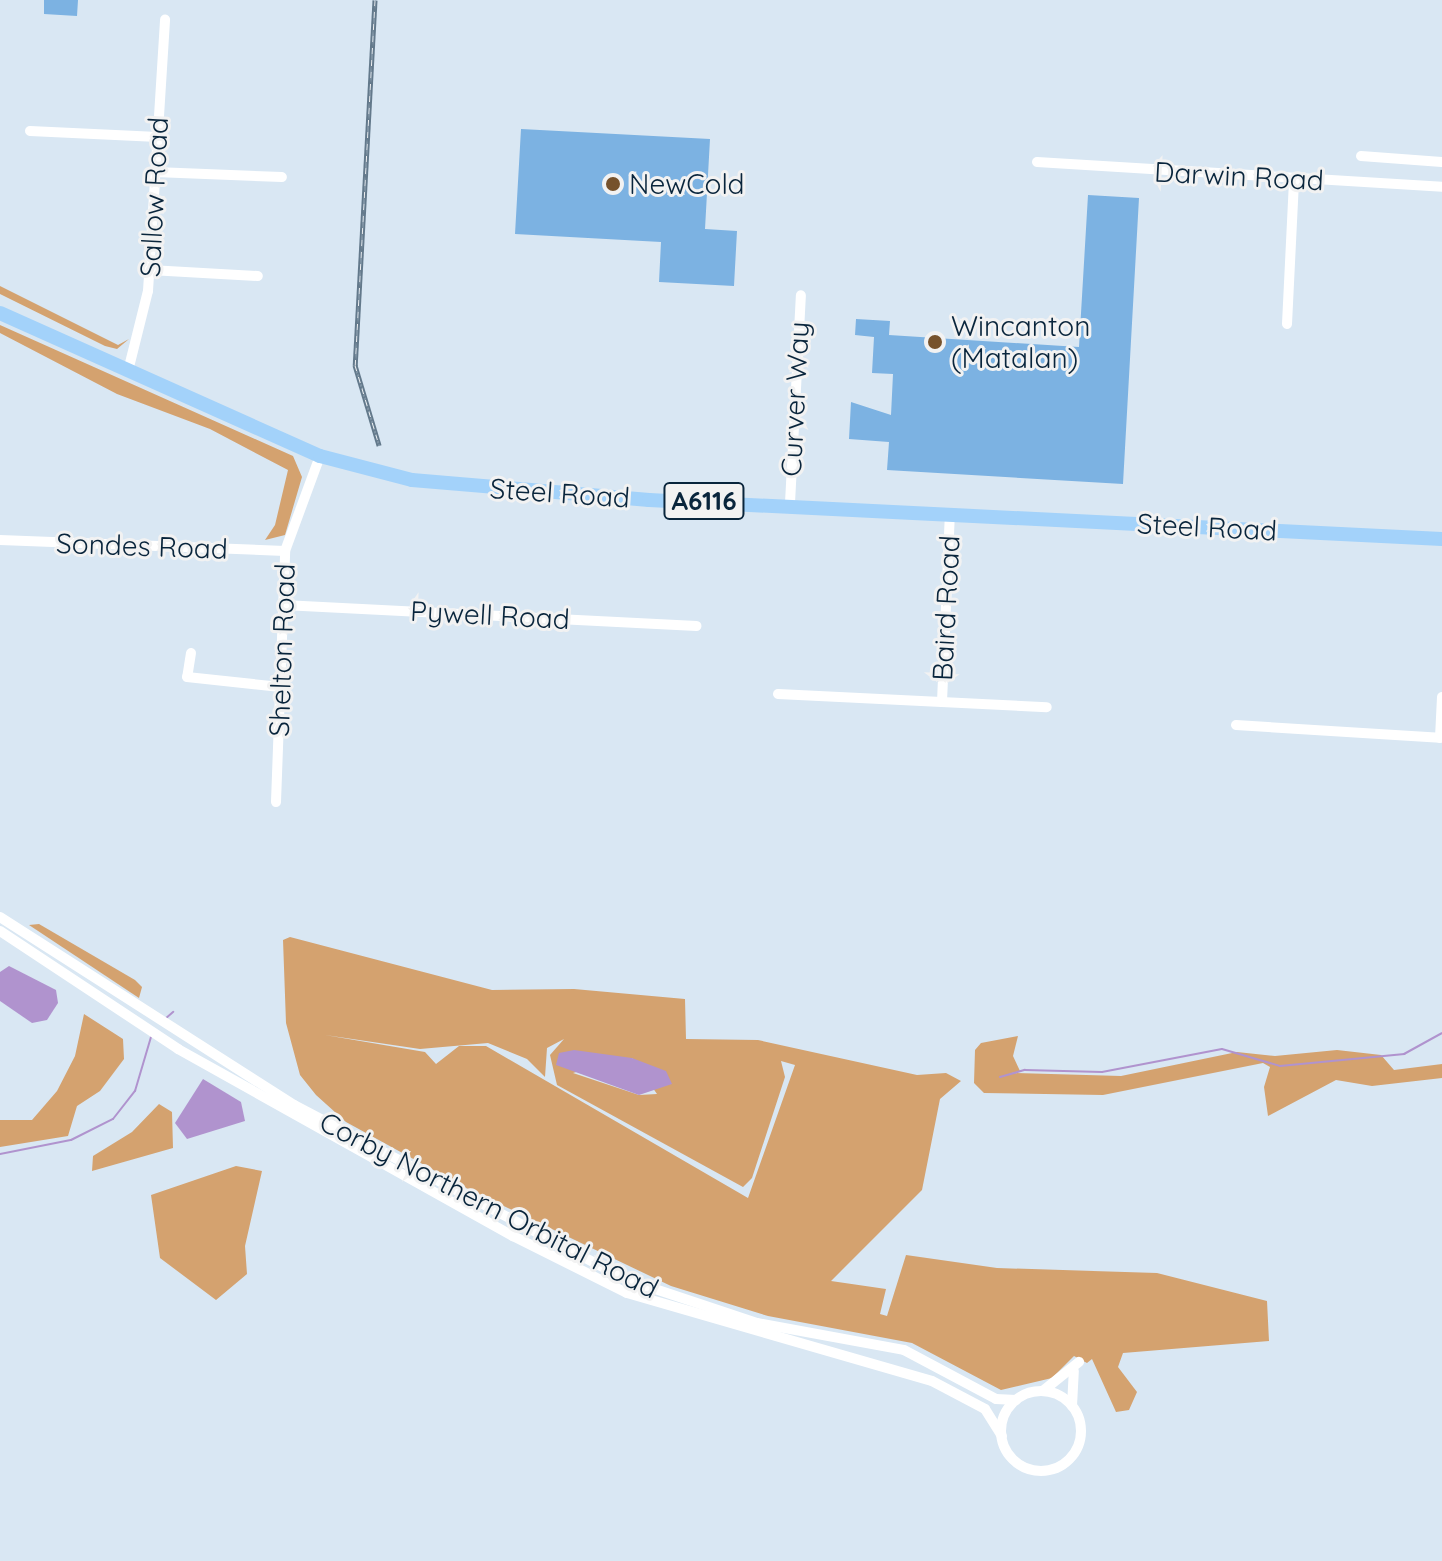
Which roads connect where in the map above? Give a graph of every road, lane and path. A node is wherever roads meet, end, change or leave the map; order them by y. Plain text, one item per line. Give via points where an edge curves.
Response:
1 (165, 20) dead end
2 (30, 131) dead end
3 (158, 137) junction
4 (1361, 156) dead end
5 (1037, 162) dead end
6 (1442, 162) edge
7 (155, 172) junction
8 (282, 177) dead end
9 (1294, 180) junction
10 (1442, 187) edge
11 (150, 270) junction
12 (258, 276) dead end
13 (801, 295) dead end
14 (0, 313) edge
15 (1287, 324) dead end
16 (128, 371) junction
17 (320, 456) junction
18 (790, 503) junction
19 (950, 514) junction
20 (1442, 539) edge
21 (0, 540) edge
22 (285, 551) junction
23 (283, 605) junction
24 (696, 626) dead end
25 (191, 653) dead end
26 (280, 687) junction
27 (778, 694) dead end
28 (1442, 697) edge
29 (942, 702) junction
30 (1047, 707) dead end
31 (1236, 725) dead end
32 (276, 802) dead end
33 (0, 917) edge
34 (0, 931) edge
35 (137, 1016) junction
36 (1042, 1391) junction
37 (1016, 1400) junction
38 (1072, 1406) junction
39 (1002, 1436) junction

1 - 3 street, Sallow Road
2 - 3 street
3 - 7 street, Sallow Road
4 - 6 street
5 - 9 street, Darwin Road
7 - 8 street
7 - 11 street, Sallow Road
9 - 10 street, Darwin Road
9 - 15 street
11 - 12 street
11 - 16 street, Sallow Road via 142,335
13 - 18 street, Curver Way
14 - 16 main road, Steel Road / A6116
16 - 17 main road, Steel Road / A6116
17 - 18 main road, Steel Road / A6116 via 412,480 649,500
17 - 22 street, Shelton Road
18 - 19 main road, Steel Road / A6116
19 - 20 main road, Steel Road / A6116
19 - 29 street, Baird Road
21 - 22 street, Sondes Road
22 - 23 street, Shelton Road
23 - 24 street, Pywell Road
23 - 26 street, Shelton Road
25 - 26 street via 187,677
26 - 32 street, Shelton Road
27 - 29 street, Baird Road
28 - 31 street via 1440,738
29 - 30 street, Baird Road
33 - 35 street, Corby Northern Orbital Road
34 - 35 street, Corby Northern Orbital Road
35 - 37 street, Corby Northern Orbital Road via 426,1178 625,1279 757,1323 904,1350 996,1399
35 - 39 street, Corby Northern Orbital Road via 178,1049 387,1171 627,1293 721,1324 904,1370 975,1402
36 - 37 street
36 - 38 street
36 - 38 street via 1077,1366
37 - 39 street
38 - 39 street via 1080,1439 1057,1467 1023,1466

